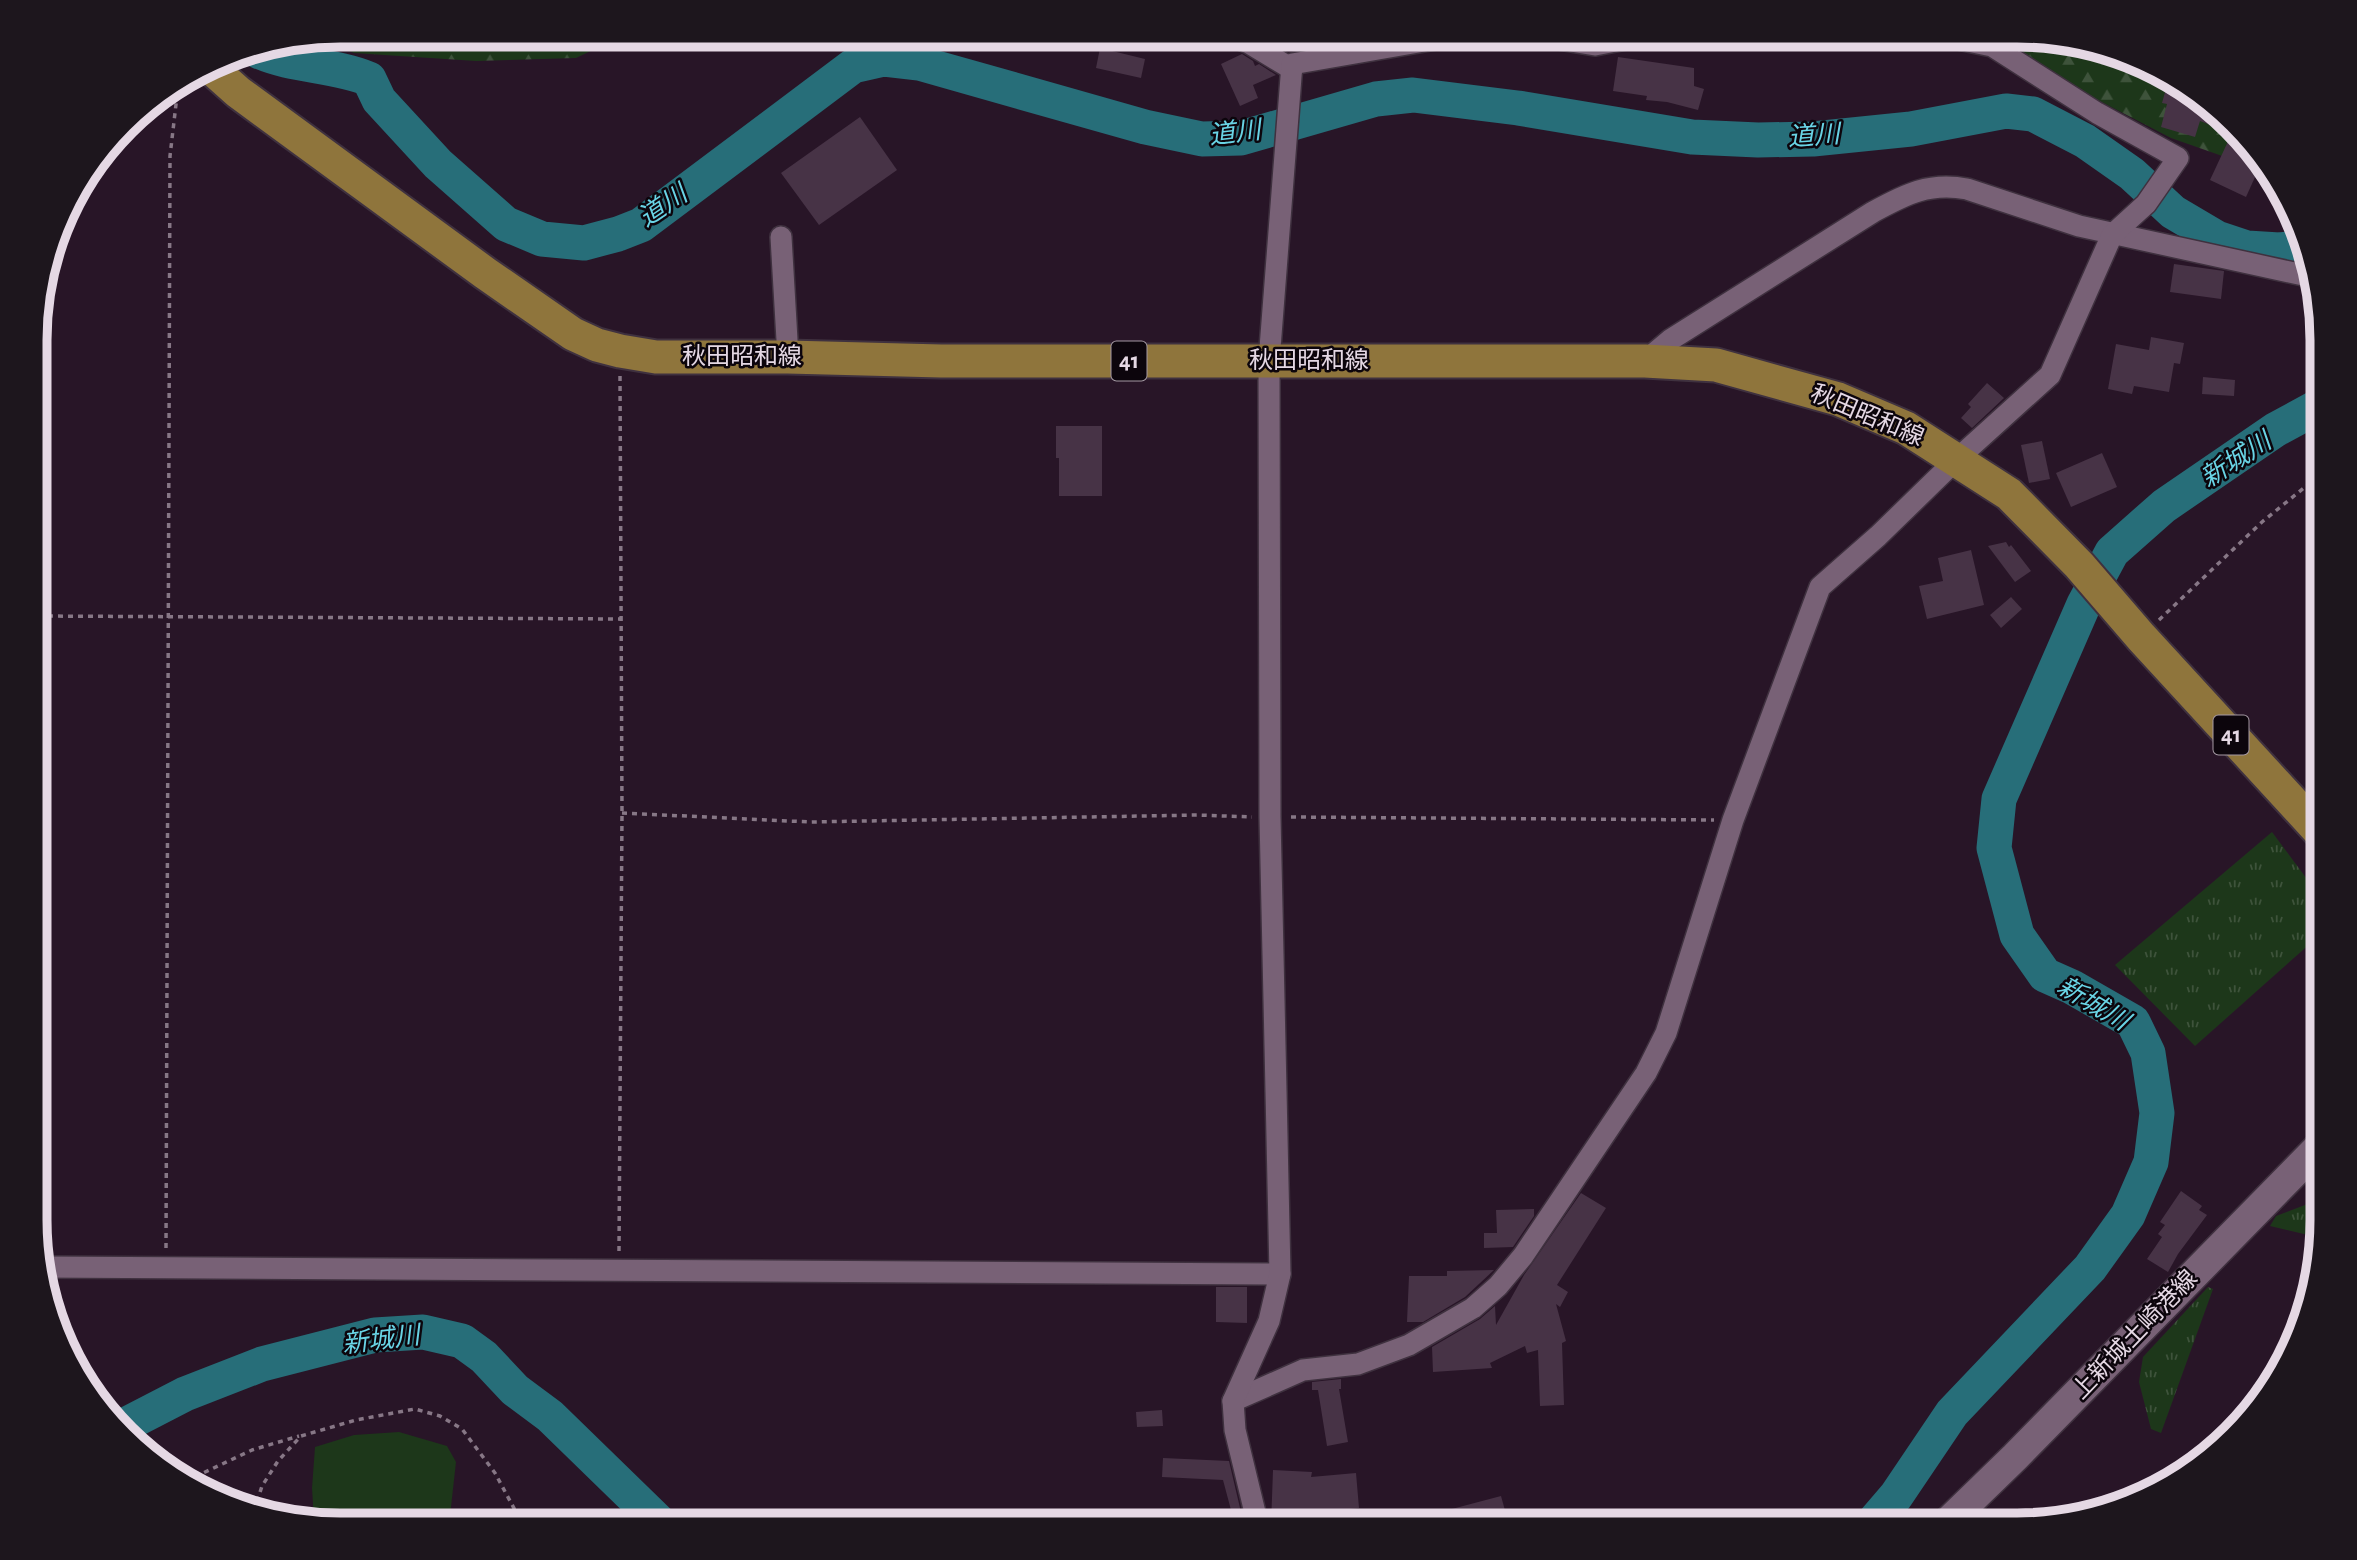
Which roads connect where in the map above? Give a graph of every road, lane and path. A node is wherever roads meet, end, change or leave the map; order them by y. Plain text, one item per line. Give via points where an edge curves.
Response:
1 (1256, 47) edge
2 (1390, 47) edge
3 (1994, 47) edge
4 (1292, 69) junction
5 (219, 74) edge
6 (177, 98) edge
7 (2112, 234) junction
8 (781, 237) dead end
9 (2302, 275) edge
10 (620, 351) junction
11 (788, 357) junction
12 (1269, 360) junction
13 (1645, 361) junction
14 (1956, 460) junction
15 (2310, 483) edge
16 (47, 616) edge
17 (168, 618) junction
18 (621, 619) junction
19 (2141, 637) junction
20 (622, 813) junction
21 (1270, 817) junction
22 (1733, 820) junction
23 (2310, 821) edge
24 (2310, 1156) edge
25 (51, 1267) edge
26 (166, 1267) junction
27 (618, 1270) junction
28 (1280, 1274) junction
29 (1233, 1401) junction
30 (301, 1436) junction
31 (198, 1476) edge
32 (257, 1501) edge
33 (517, 1513) edge
34 (1255, 1513) edge
35 (1957, 1513) edge

1 - 4 street
2 - 4 street via 1292,64
3 - 7 street via 2178,158 2146,204
4 - 12 street
5 - 10 main road, 秋田昭和線 / 41 via 573,334
6 - 17 path via 170,156
7 - 9 street
7 - 13 street via 1967,189 1932,187 1903,195 1873,212 1670,340
7 - 14 street via 2050,375
8 - 11 street
10 - 11 main road, 秋田昭和線 / 41 via 656,357
10 - 18 path
11 - 12 main road, 秋田昭和線 / 41
12 - 13 main road, 秋田昭和線 / 41
12 - 21 street
13 - 14 main road, 秋田昭和線 / 41 via 1716,365 1838,399 1906,428
14 - 19 main road, 秋田昭和線 / 41 via 2009,494
14 - 22 street via 1820,587
15 - 19 path
16 - 17 path
17 - 18 path
17 - 26 path
18 - 20 path
19 - 23 main road, 秋田昭和線 / 41
20 - 21 path via 810,822
20 - 27 path
21 - 22 path
21 - 28 street
22 - 29 street via 1666,1033 1646,1073 1499,1286 1473,1308 1409,1345 1358,1364 1303,1370
24 - 35 main road, 上新城土崎港線
25 - 26 street
26 - 27 street
27 - 28 street
28 - 29 street via 1269,1321
29 - 34 street via 1235,1430
30 - 31 path via 251,1450
30 - 32 path via 278,1461
30 - 33 path via 415,1409 440,1416 462,1429 495,1473

